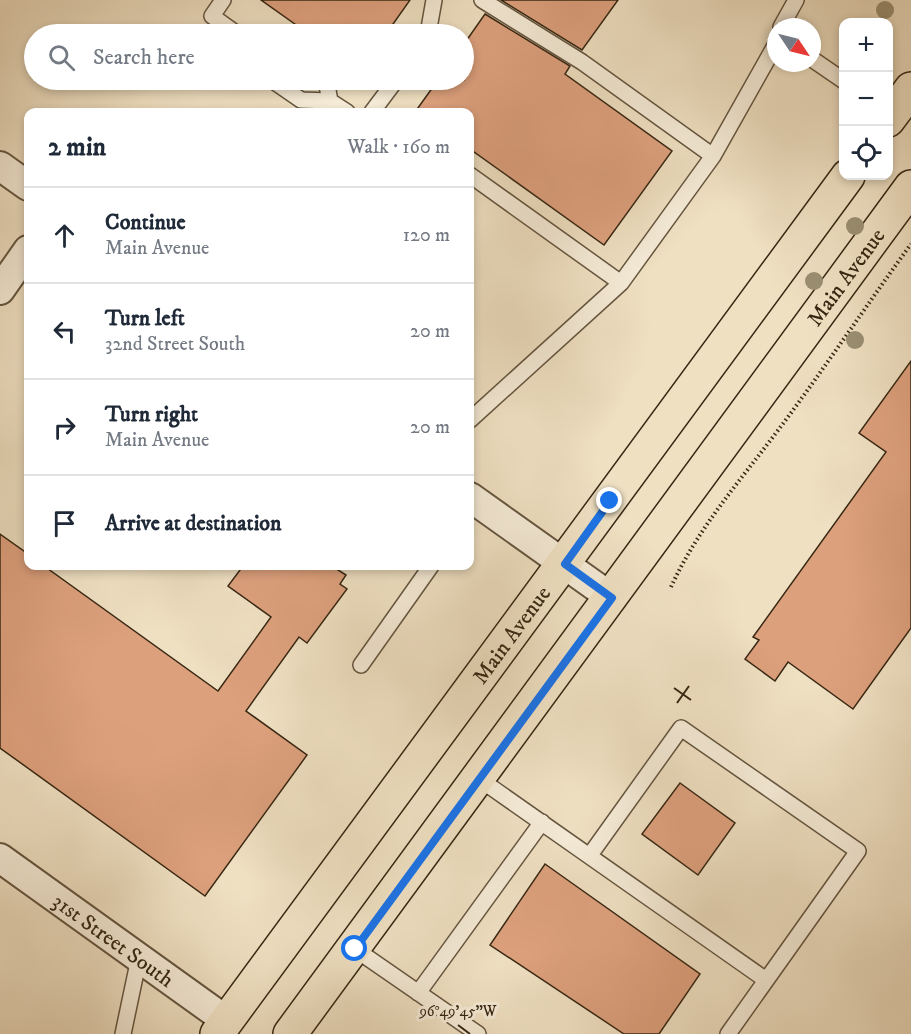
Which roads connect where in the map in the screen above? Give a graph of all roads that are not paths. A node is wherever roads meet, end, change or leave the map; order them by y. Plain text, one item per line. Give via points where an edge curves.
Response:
1 (223, 0) edge
2 (434, 0) edge
3 (482, 0) edge
4 (796, 0) edge
5 (786, 18) edge
6 (223, 24) edge
7 (430, 24) edge
8 (767, 60) edge
9 (821, 65) edge
10 (839, 78) edge
11 (911, 89) edge
12 (286, 90) edge
13 (328, 90) edge
14 (388, 90) edge
15 (330, 101) junction
16 (341, 108) edge
17 (375, 108) edge
18 (893, 112) edge
19 (713, 156) junction
20 (0, 166) edge
21 (474, 179) edge
22 (845, 180) edge
23 (24, 183) edge
24 (911, 187) edge
25 (24, 256) edge
26 (621, 283) junction
27 (0, 290) edge
28 (474, 416) edge
29 (474, 504) edge
30 (565, 564) junction
31 (428, 570) edge
32 (612, 598) junction
33 (361, 665) dead end
34 (478, 778) junction
35 (542, 822) junction
36 (590, 855) junction
37 (0, 858) edge
38 (355, 949) junction
39 (139, 958) junction
40 (766, 980) junction
41 (418, 993) junction
42 (222, 1027) edge
43 (123, 1034) edge
44 (290, 1034) edge
45 (478, 1034) edge
46 (728, 1034) edge

1 - 6 lane via 212,16
2 - 7 lane
3 - 19 lane via 582,62
4 - 5 lane
8 - 19 lane
9 - 10 lane
11 - 18 main road
12 - 15 lane via 301,100
13 - 15 lane
14 - 17 lane
15 - 16 lane
19 - 26 lane
20 - 23 street
21 - 26 lane
22 - 30 main road, Main Avenue
24 - 32 main road, Main Avenue
25 - 27 street
26 - 28 lane
29 - 30 street
30 - 32 street
30 - 42 main road, Main Avenue
31 - 33 lane
32 - 34 main road, Main Avenue
34 - 35 lane
34 - 38 main road, Main Avenue
35 - 36 lane
35 - 41 lane
36 - 40 lane
36 - 40 lane via 681,728 858,851
37 - 39 street, 31st Street South
38 - 41 lane
38 - 44 main road, Main Avenue
39 - 42 street, 31st Street South
39 - 43 lane
40 - 46 lane
41 - 45 lane

